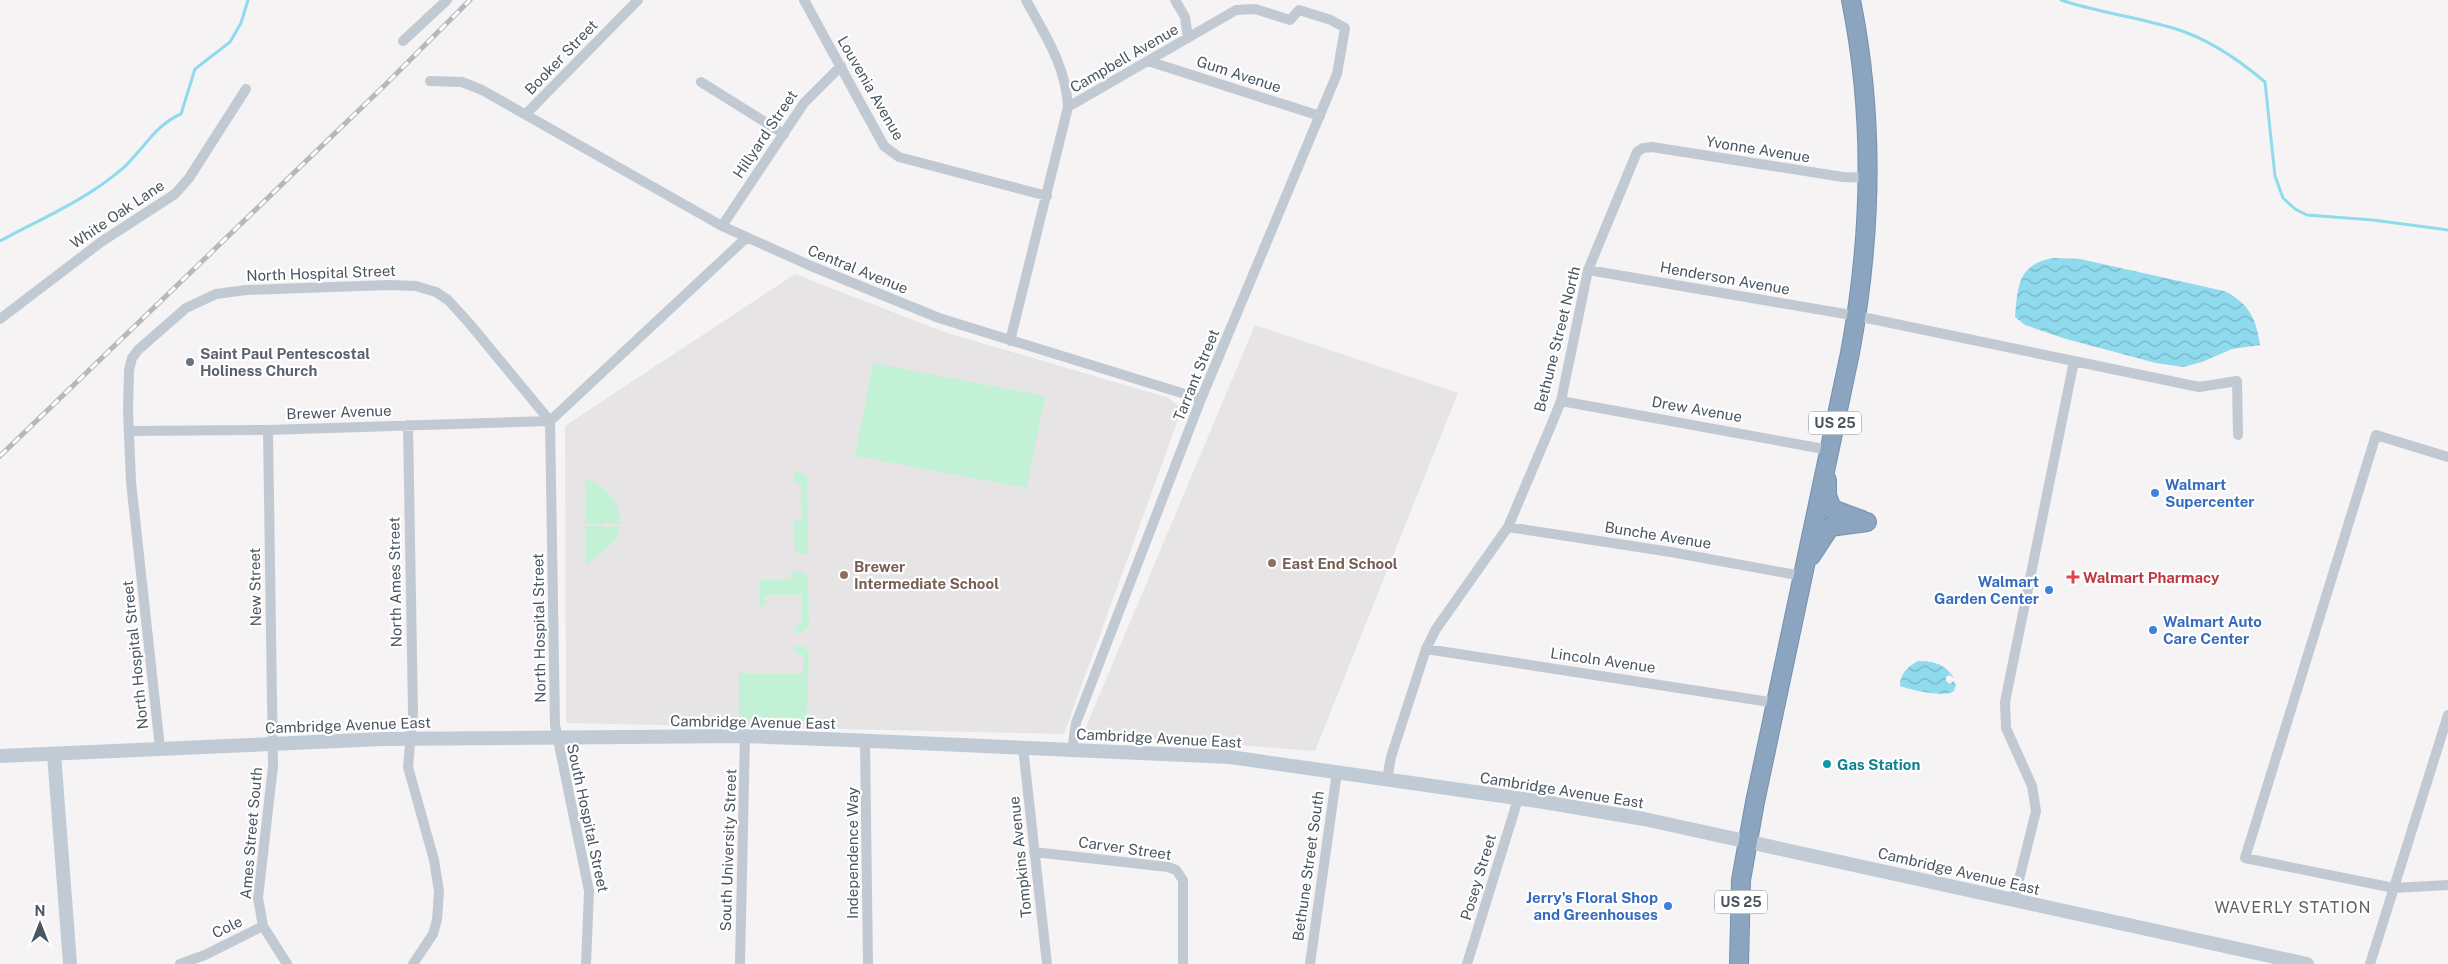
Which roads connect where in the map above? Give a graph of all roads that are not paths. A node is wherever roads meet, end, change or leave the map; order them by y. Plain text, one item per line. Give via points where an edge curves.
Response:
1 (447, 0) edge
2 (638, 0) edge
3 (804, 0) edge
4 (1026, 0) edge
5 (1175, 0) edge
6 (1851, 0) edge
7 (1331, 20) joint
8 (1188, 38) junction
9 (403, 41) dead end
10 (1148, 61) junction
11 (840, 66) junction
12 (430, 81) dead end
13 (701, 82) dead end
14 (246, 89) dead end
15 (1068, 107) junction
16 (526, 114) junction
17 (1320, 116) junction
18 (784, 134) junction
19 (1643, 148) joint
20 (1870, 178) junction
21 (1047, 196) junction
22 (722, 226) junction
23 (746, 238) junction
24 (1588, 270) junction
25 (1857, 316) junction
26 (0, 319) edge
27 (1010, 341) junction
28 (2074, 361) junction
29 (1201, 399) junction
30 (1561, 401) junction
31 (550, 421) junction
32 (408, 425) junction
33 (268, 430) junction
34 (129, 431) junction
35 (2238, 435) dead end
36 (1828, 453) junction
37 (2448, 457) edge
38 (1508, 527) junction
39 (1802, 574) junction
40 (1426, 649) junction
41 (1776, 703) junction
42 (2448, 715) edge
43 (745, 736) junction
44 (556, 738) junction
45 (410, 739) junction
46 (865, 742) junction
47 (272, 743) junction
48 (1023, 747) junction
49 (160, 748) junction
50 (1072, 750) junction
51 (54, 754) junction
52 (0, 756) edge
53 (1337, 772) junction
54 (1387, 779) junction
55 (1518, 799) junction
56 (1748, 840) junction
57 (1034, 852) junction
58 (2448, 885) edge
59 (2394, 888) junction
60 (2014, 900) junction
61 (263, 926) junction
62 (207, 959) edge
63 (2300, 963) edge
64 (70, 964) edge
65 (180, 964) edge
66 (287, 964) edge
67 (414, 964) edge
68 (586, 964) edge
69 (740, 964) edge
70 (868, 964) edge
71 (1046, 964) edge
72 (1183, 964) edge
73 (1310, 964) edge
74 (1467, 964) edge
75 (1739, 964) edge
76 (2370, 964) edge

1 - 9 street
2 - 16 street, Booker Street
3 - 11 street, Louvenia Avenue
4 - 15 street via 1062,69 1068,90
5 - 8 street via 1186,22
6 - 20 highway, US 25 via 1864,85
7 - 8 street, Campbell Avenue via 1299,10 1290,20 1255,9 1243,9 1229,13
7 - 17 street, Tarrant Street via 1345,28 1337,74
8 - 10 street, Campbell Avenue
10 - 15 street, Campbell Avenue
10 - 17 street, Gum Avenue
11 - 18 street, Hillyard Street via 808,97
11 - 21 street, Louvenia Avenue via 884,146 899,158
12 - 16 street, Central Avenue via 471,85
13 - 18 street
14 - 26 street, White Oak Lane via 189,178 175,194 75,261
15 - 21 street, Campbell Avenue
16 - 22 street, Central Avenue
17 - 29 street, Tarrant Street
18 - 22 street, Hillyard Street
19 - 20 street, Yvonne Avenue via 1843,177
19 - 24 street, Bethune Street North via 1634,158
20 - 25 highway, US 25
21 - 27 street, Campbell Avenue
22 - 23 street, Central Avenue
23 - 27 street, Central Avenue via 939,318
23 - 31 street
24 - 25 street, Henderson Avenue
24 - 30 street, Bethune Street North
25 - 28 street, Henderson Avenue
25 - 36 highway, US 25
27 - 29 street, Central Avenue
28 - 35 street, Henderson Avenue via 2199,387 2237,382
28 - 60 street via 2005,702 2006,728 2032,786 2036,811
29 - 50 street, Tarrant Street via 1076,723
30 - 36 street, Drew Avenue
30 - 38 street, Bethune Street North
31 - 32 street, Brewer Avenue
31 - 34 street, North Hospital Street via 448,300 429,289 389,285 246,290 216,294 194,303 132,358 128,370
31 - 44 street, North Hospital Street
32 - 33 street, Brewer Avenue
32 - 45 street, North Ames Street
33 - 34 street, Brewer Avenue
33 - 47 street, New Street
34 - 49 street, North Hospital Street via 131,482
36 - 39 highway, US 25
36 - 39 highway via 1827,495 1832,509 1867,522 1830,527
37 - 59 street via 2376,435 2245,858
38 - 39 street, Bunche Avenue
38 - 40 street, Bethune Street North via 1446,611
39 - 41 highway, US 25
40 - 41 street, Lincoln Avenue
40 - 54 street, Bethune Street North
41 - 56 highway, US 25
42 - 59 street
43 - 44 main road, Cambridge Avenue East
43 - 46 main road, Cambridge Avenue East
43 - 69 street, South University Street
44 - 45 main road, Cambridge Avenue East
44 - 68 street, South Hospital Street via 589,890
45 - 47 main road, Cambridge Avenue East
45 - 67 street, North Ames Street via 408,767 434,860 439,891 433,934
46 - 48 main road, Cambridge Avenue East
46 - 70 street, Independence Way
47 - 49 main road, Cambridge Avenue East
47 - 61 street, Ames Street South via 273,766 258,898
48 - 50 main road, Cambridge Avenue East
48 - 57 street, Tompkins Avenue
49 - 51 main road, Cambridge Avenue East
50 - 53 main road, Cambridge Avenue East via 1230,758
51 - 52 main road, Cambridge Avenue East
51 - 64 main road
53 - 54 main road, Cambridge Avenue East
53 - 73 street, Bethune Street South
54 - 55 main road, Cambridge Avenue East
55 - 56 main road, Cambridge Avenue East
55 - 74 street, Posey Street
56 - 60 main road, Cambridge Avenue East
56 - 75 highway, US 25 via 1742,880
57 - 71 street, Tompkins Avenue
57 - 72 street, Carver Street via 1176,870 1183,880
58 - 59 street
59 - 76 street
60 - 63 main road, Cambridge Avenue East
61 - 62 street, Cole
61 - 66 street
62 - 65 street

